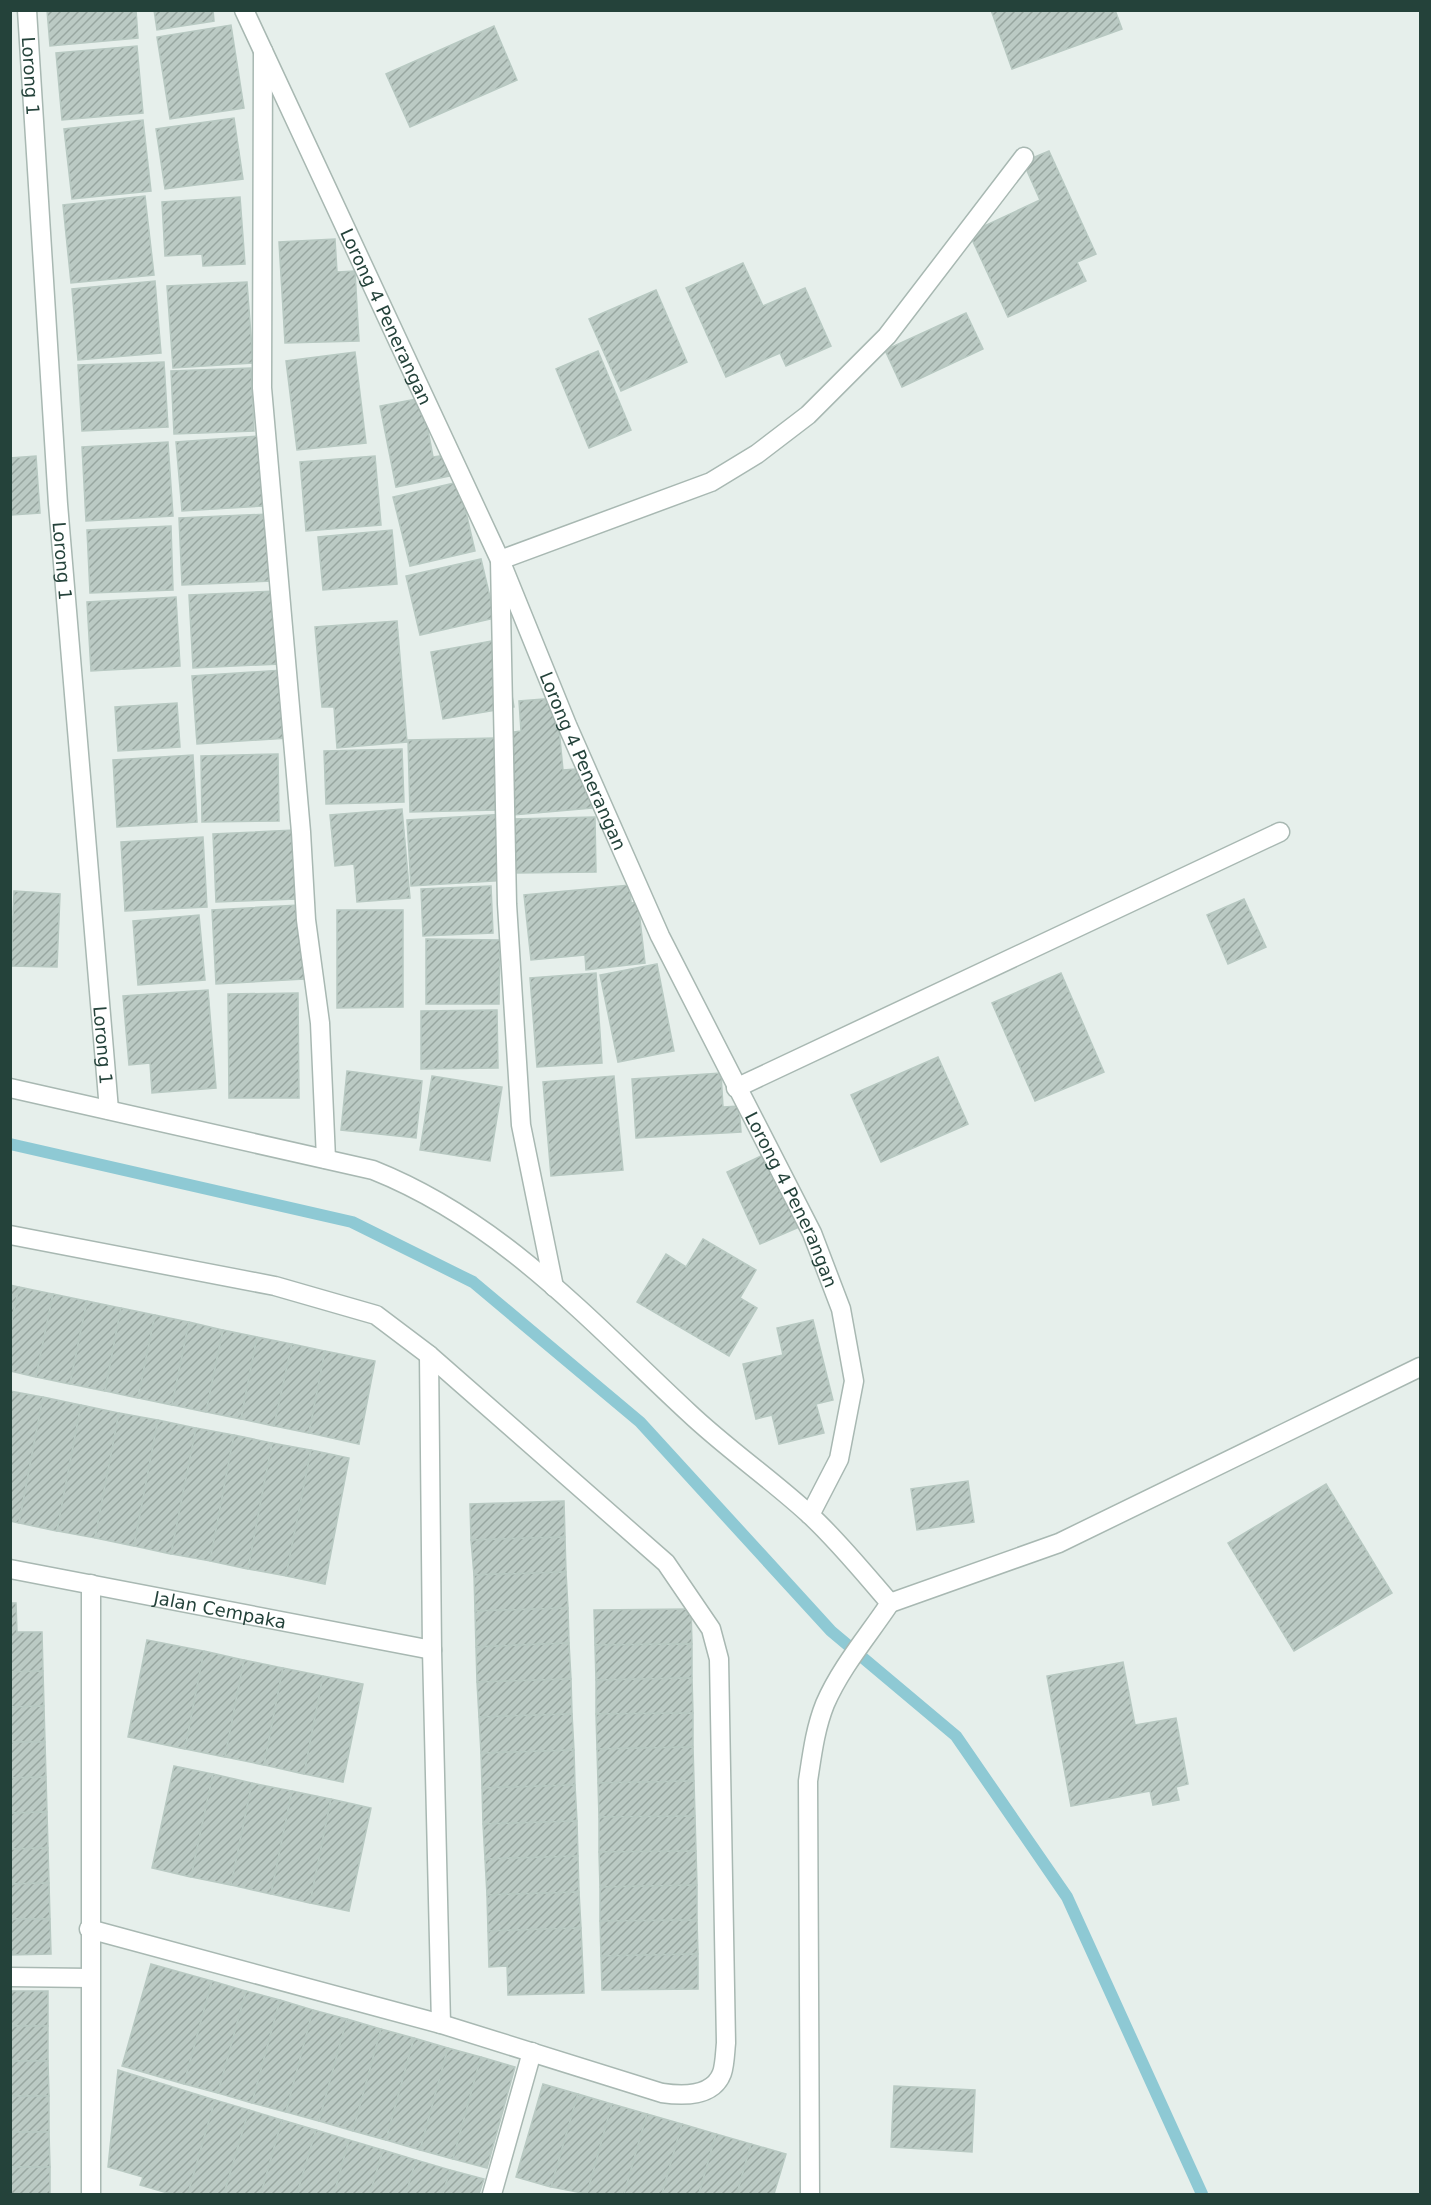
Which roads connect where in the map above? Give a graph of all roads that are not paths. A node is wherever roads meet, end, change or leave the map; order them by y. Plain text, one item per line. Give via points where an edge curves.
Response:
1 (27, 10) edge
2 (244, 10) edge
3 (263, 51) junction
4 (1024, 157) dead end
5 (500, 560) junction
6 (1280, 832) dead end
7 (10, 1088) edge
8 (736, 1088) junction
9 (109, 1110) junction
10 (326, 1159) junction
11 (10, 1235) edge
12 (554, 1287) junction
13 (429, 1355) junction
14 (1420, 1368) edge
15 (810, 1515) junction
16 (10, 1569) edge
17 (91, 1584) junction
18 (890, 1603) junction
19 (432, 1650) junction
20 (90, 1929) junction
21 (10, 1977) edge
22 (90, 1978) junction
23 (441, 2024) junction
24 (532, 2052) junction
25 (91, 2194) edge
26 (492, 2194) edge
27 (810, 2194) edge

1 - 9 street, Lorong 1 via 58,504
2 - 3 street, Lorong 4 Penerangan
3 - 5 street, Lorong 4 Penerangan
3 - 10 street via 262,388 306,920 320,1023
4 - 5 street via 887,336 808,415 757,454 711,482
5 - 8 street, Lorong 4 Penerangan via 660,936
5 - 12 street via 507,904 520,1114
6 - 8 street
7 - 9 street
8 - 15 street, Lorong 4 Penerangan via 812,1233 841,1309 854,1381 839,1459
9 - 10 street
10 - 12 street via 373,1170 416,1187 524,1260
11 - 13 street via 325,1299 376,1315
12 - 15 street via 689,1413
13 - 19 street
13 - 24 street via 666,1563 711,1629 719,1659 726,2043 722,2075 704,2092 683,2096
14 - 18 street via 1059,1543
15 - 18 street
16 - 17 street, Jalan Cempaka
17 - 19 street, Jalan Cempaka
17 - 20 street
18 - 27 street via 838,1679 825,1705 808,1781
19 - 23 street
20 - 22 street
20 - 23 street
21 - 22 street
22 - 25 street
23 - 24 street
24 - 26 street

